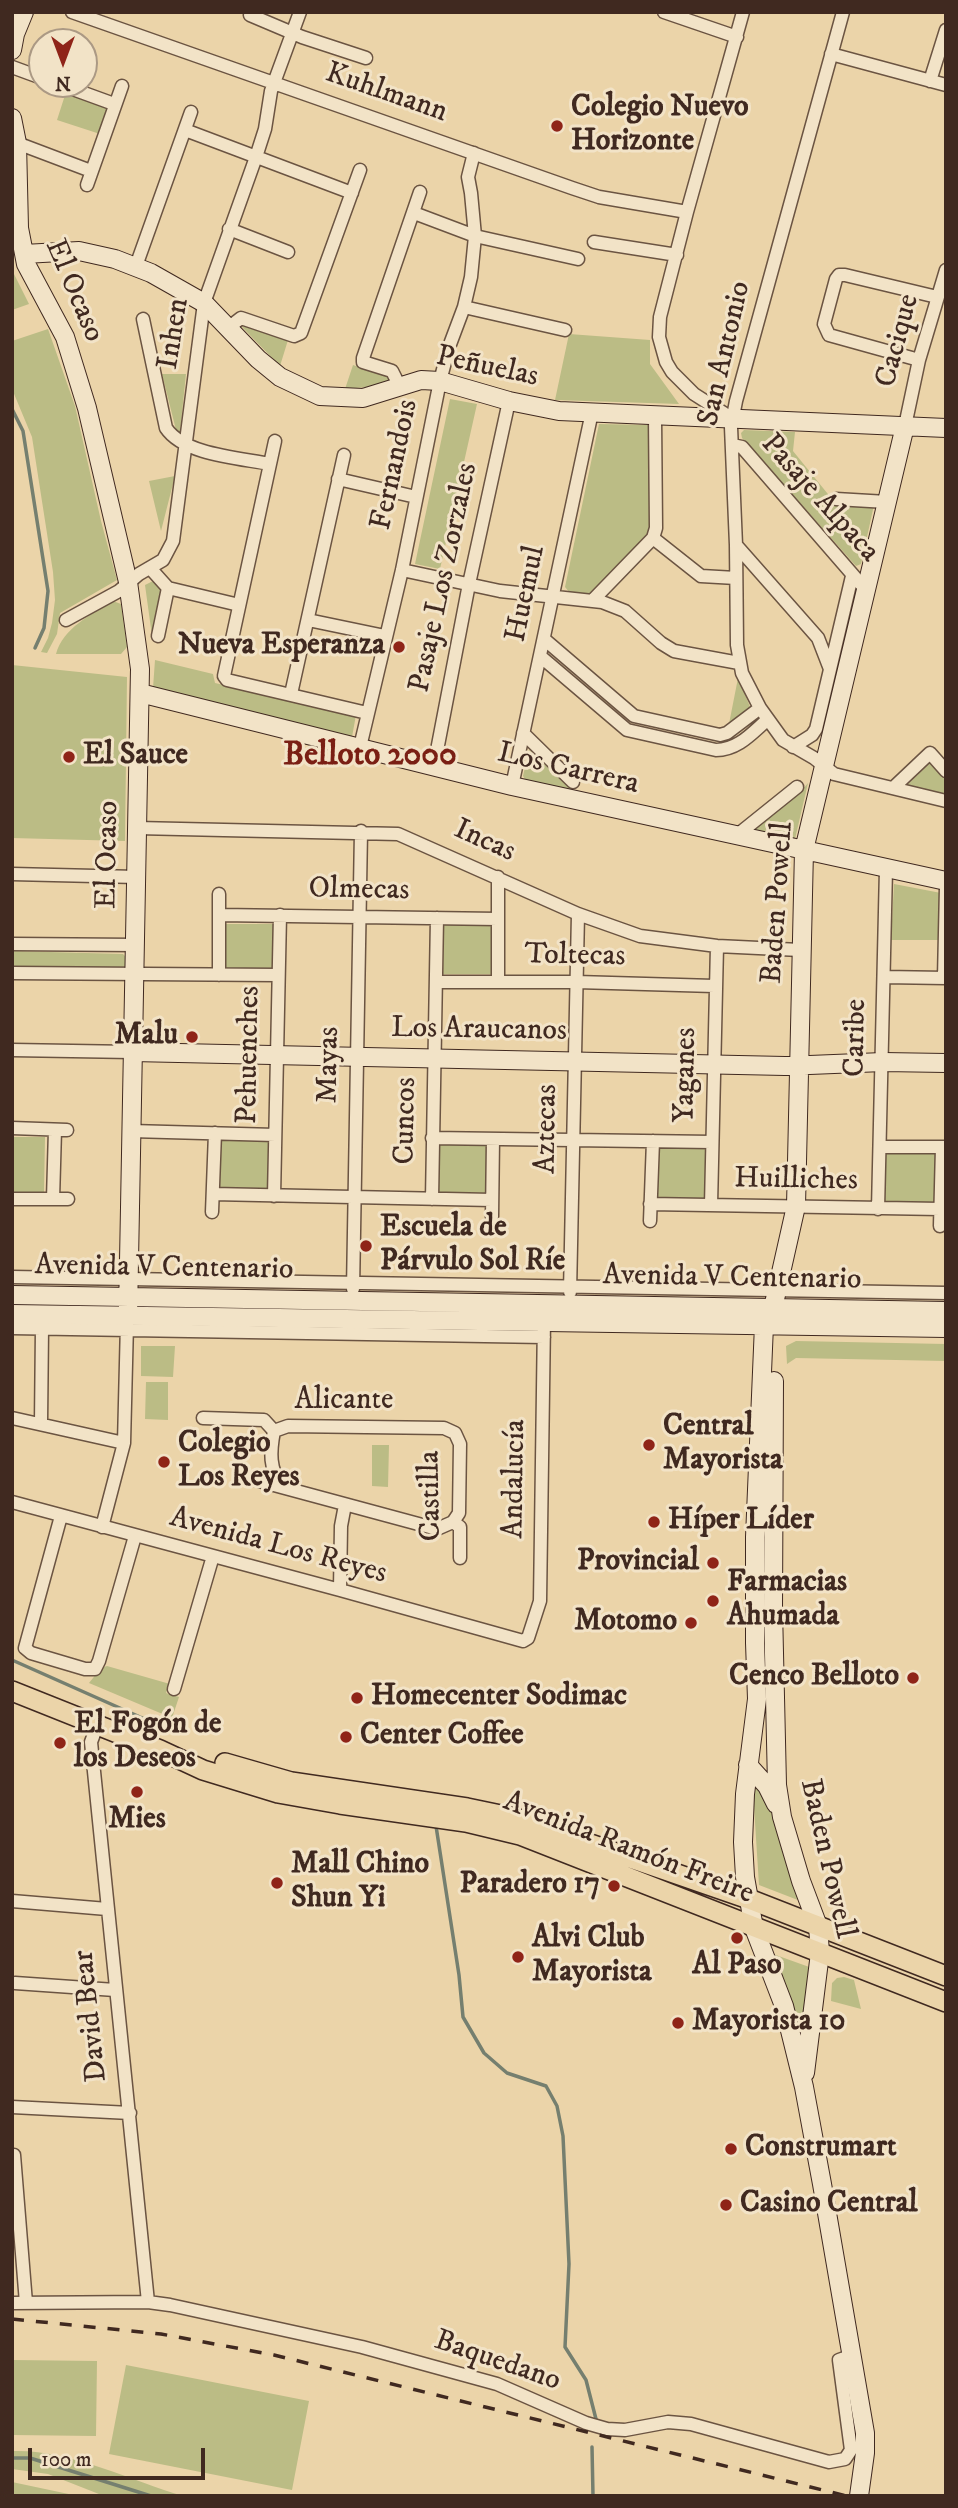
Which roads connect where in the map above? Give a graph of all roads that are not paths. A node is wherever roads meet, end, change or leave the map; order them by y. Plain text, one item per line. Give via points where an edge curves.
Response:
1 (24, 12) edge
2 (72, 12) edge
3 (300, 12) edge
4 (664, 12) edge
5 (743, 12) edge
6 (843, 12) edge
7 (250, 15) dead end
8 (946, 30) edge
9 (293, 32) junction
10 (737, 37) junction
11 (12, 50) edge
12 (831, 54) junction
13 (366, 58) dead end
14 (930, 81) junction
15 (273, 83) junction
16 (946, 85) edge
17 (122, 86) dead end
18 (98, 98) edge
19 (114, 104) junction
20 (191, 112) dead end
21 (12, 118) edge
22 (185, 130) junction
23 (17, 143) junction
24 (474, 153) junction
25 (256, 157) junction
26 (360, 170) dead end
27 (91, 171) junction
28 (87, 185) dead end
29 (420, 192) dead end
30 (352, 193) junction
31 (687, 212) junction
32 (414, 213) junction
33 (229, 229) junction
34 (475, 236) junction
35 (594, 242) dead end
36 (288, 252) dead end
37 (24, 254) junction
38 (677, 255) junction
39 (578, 259) dead end
40 (136, 266) junction
41 (946, 270) edge
42 (937, 297) junction
43 (204, 303) junction
44 (464, 307) junction
45 (143, 319) dead end
46 (228, 328) junction
47 (565, 330) dead end
48 (919, 360) junction
49 (440, 381) junction
50 (400, 387) junction
51 (509, 401) junction
52 (592, 412) junction
53 (655, 417) junction
54 (732, 419) junction
55 (905, 426) junction
56 (946, 428) edge
57 (275, 441) dead end
58 (732, 444) junction
59 (186, 445) junction
60 (344, 455) dead end
61 (270, 464) junction
62 (338, 479) junction
63 (416, 497) junction
64 (836, 499) dead end
65 (887, 502) junction
66 (653, 538) junction
67 (736, 545) junction
68 (150, 568) junction
69 (402, 570) junction
70 (852, 576) junction
71 (736, 578) junction
72 (128, 582) junction
73 (469, 584) junction
74 (168, 588) junction
75 (866, 590) junction
76 (554, 597) junction
77 (592, 601) junction
78 (239, 605) junction
79 (66, 620) dead end
80 (308, 620) junction
81 (158, 636) dead end
82 (385, 636) junction
83 (818, 638) junction
84 (544, 639) junction
85 (836, 643) junction
86 (540, 656) junction
87 (739, 663) junction
88 (830, 670) junction
89 (605, 692) junction
90 (140, 693) junction
91 (291, 694) junction
92 (596, 702) junction
93 (760, 708) junction
94 (367, 713) junction
95 (767, 720) junction
96 (661, 731) junction
97 (523, 733) junction
98 (360, 747) junction
99 (793, 747) junction
100 (434, 766) junction
101 (823, 767) junction
102 (946, 771) edge
103 (573, 782) dead end
104 (512, 786) junction
105 (797, 787) dead end
106 (893, 788) junction
107 (946, 801) edge
108 (137, 828) junction
109 (361, 831) junction
110 (736, 835) junction
111 (804, 850) junction
112 (886, 869) junction
113 (12, 874) edge
114 (137, 877) junction
115 (499, 877) junction
116 (946, 881) edge
117 (946, 887) edge
118 (219, 894) dead end
119 (578, 914) junction
120 (220, 915) junction
121 (280, 915) junction
122 (359, 917) junction
123 (437, 918) junction
124 (498, 919) junction
125 (12, 944) edge
126 (135, 945) junction
127 (717, 946) junction
128 (800, 950) junction
129 (12, 973) edge
130 (135, 975) junction
131 (219, 975) junction
132 (278, 975) junction
133 (884, 977) junction
134 (945, 978) edge
135 (436, 982) junction
136 (498, 982) junction
137 (577, 982) junction
138 (715, 986) junction
139 (12, 1050) edge
140 (132, 1052) junction
141 (277, 1055) junction
142 (357, 1057) junction
143 (435, 1058) junction
144 (576, 1060) junction
145 (883, 1062) junction
146 (714, 1063) junction
147 (946, 1063) edge
148 (799, 1065) junction
149 (12, 1128) edge
150 (131, 1131) junction
151 (215, 1133) junction
152 (275, 1135) junction
153 (432, 1138) junction
154 (493, 1139) junction
155 (573, 1140) junction
156 (653, 1141) junction
157 (712, 1142) junction
158 (880, 1147) junction
159 (944, 1147) edge
160 (213, 1194) junction
161 (274, 1196) junction
162 (354, 1198) junction
163 (12, 1199) edge
164 (53, 1199) junction
165 (68, 1199) dead end
166 (432, 1199) junction
167 (492, 1200) junction
168 (650, 1204) junction
169 (711, 1205) junction
170 (796, 1206) junction
171 (878, 1209) junction
172 (940, 1209) junction
173 (212, 1212) dead end
174 (492, 1217) dead end
175 (650, 1221) dead end
176 (940, 1226) dead end
177 (12, 1277) edge
178 (128, 1287) junction
179 (353, 1291) junction
180 (946, 1293) edge
181 (570, 1294) junction
182 (12, 1295) edge
183 (946, 1311) edge
184 (772, 1312) junction
185 (12, 1314) edge
186 (127, 1322) junction
187 (12, 1328) edge
188 (42, 1328) junction
189 (946, 1328) edge
190 (544, 1329) junction
191 (12, 1418) edge
192 (203, 1418) dead end
193 (41, 1423) junction
194 (274, 1431) junction
195 (455, 1433) joint
196 (124, 1443) junction
197 (248, 1478) dead end
198 (282, 1486) junction
199 (12, 1502) edge
200 (345, 1505) junction
201 (61, 1516) junction
202 (453, 1522) junction
203 (102, 1527) junction
204 (135, 1536) junction
205 (755, 1538) junction
206 (213, 1556) junction
207 (460, 1558) dead end
208 (340, 1590) junction
209 (770, 1617) junction
210 (528, 1638) joint
211 (755, 1638) junction
212 (174, 1689) dead end
213 (12, 1691) edge
214 (97, 1726) junction
215 (160, 1750) junction
216 (748, 1765) junction
217 (467, 1808) junction
218 (782, 1816) junction
219 (431, 1817) junction
220 (748, 1899) junction
221 (12, 1901) edge
222 (107, 1909) junction
223 (818, 1926) junction
224 (754, 1928) junction
225 (820, 1953) junction
226 (946, 1976) edge
227 (15, 1983) dead end
228 (115, 1990) junction
229 (946, 2002) edge
230 (804, 2087) junction
231 (12, 2107) edge
232 (130, 2113) junction
233 (14, 2155) dead end
234 (148, 2302) junction
235 (12, 2303) edge
236 (26, 2303) junction
237 (853, 2355) junction
238 (859, 2496) edge

1 - 11 street
2 - 15 street, Kuhlmann
3 - 9 street, Inhen
4 - 10 street
5 - 10 street
6 - 12 street, San Antonio
7 - 9 street
8 - 14 street
9 - 13 street
9 - 15 street, Inhen
10 - 31 street
12 - 14 street
12 - 54 street, San Antonio
14 - 16 street
15 - 24 street, Kuhlmann
15 - 25 street, Inhen
17 - 19 street
18 - 19 street
19 - 27 street
20 - 22 street
21 - 23 street, El Ocaso
22 - 25 street
22 - 40 street
23 - 27 street
23 - 37 street, El Ocaso
24 - 31 street, Kuhlmann via 599,197
24 - 34 street, Fernandois via 468,177
25 - 30 street
25 - 33 street, Inhen
26 - 30 street
27 - 28 street
29 - 32 street
30 - 46 street via 300,333 294,336 241,318
31 - 38 street
32 - 34 street
32 - 50 street via 363,358 363,362 392,371
33 - 36 street
33 - 43 street, Inhen
34 - 39 street
34 - 44 street, Fernandois
35 - 38 street
37 - 40 street, Peñuelas via 79,251
37 - 72 street, El Ocaso via 71,354
38 - 54 street via 660,317 662,351 672,372 694,394
40 - 43 street, Peñuelas
41 - 42 street, Cacique
42 - 48 street, Cacique
42 - 48 street via 845,275 836,279 824,324 829,335
43 - 46 street, Peñuelas
43 - 59 street, Inhen
44 - 47 street
44 - 49 street, Fernandois
45 - 59 street via 166,428
46 - 50 street, Peñuelas via 275,374 320,396 363,398
48 - 55 street, Cacique
49 - 50 street, Peñuelas via 421,380
49 - 51 street, Peñuelas
49 - 63 street, Fernandois
51 - 52 street, Peñuelas
51 - 73 street, Pasaje Los Zorzales
52 - 53 street, Peñuelas
52 - 76 street, Huemul
53 - 54 street, Peñuelas
53 - 66 street
54 - 55 street, Peñuelas
54 - 58 street, San Antonio
55 - 56 street, Peñuelas
55 - 65 street, Baden Powell
57 - 61 street
58 - 67 street, San Antonio
58 - 70 street, Pasaje Alpaca via 742,447
59 - 61 street
59 - 68 street, Inhen via 173,541 163,560
60 - 62 street
61 - 78 street
62 - 63 street
62 - 80 street
63 - 69 street, Fernandois
64 - 65 street
65 - 75 street, Baden Powell
66 - 71 street via 701,576
66 - 77 street
67 - 71 street, San Antonio
67 - 83 street
68 - 72 street, Inhen
68 - 74 street
69 - 73 street
69 - 82 street, Fernandois
70 - 75 street, Pasaje Alpaca
70 - 85 street
71 - 87 street, San Antonio
72 - 79 street, Inhen
72 - 90 street, El Ocaso
73 - 76 street
73 - 100 street, Pasaje Los Zorzales
74 - 78 street
74 - 81 street
75 - 101 street, Baden Powell
76 - 77 street
76 - 84 street, Huemul
77 - 87 street via 625,611 674,651
78 - 91 street via 224,676
80 - 82 street
80 - 91 street
82 - 94 street, Fernandois
83 - 85 street
83 - 88 street
84 - 86 street, Huemul
84 - 89 street
85 - 88 street
86 - 92 street
86 - 97 street, Huemul
87 - 93 street, San Antonio
88 - 99 street via 816,729
89 - 92 street
89 - 96 street
90 - 98 street, Los Carrera
90 - 108 street, El Ocaso
91 - 94 street
92 - 96 street via 627,730
93 - 95 street, San Antonio
93 - 96 street via 720,735
94 - 98 street, Fernandois
95 - 96 street via 726,750
95 - 99 street, San Antonio
97 - 103 street
97 - 104 street, Huemul
98 - 100 street, Los Carrera
99 - 101 street, San Antonio
100 - 104 street, Los Carrera
101 - 106 street, San Antonio via 834,774
101 - 111 street, Baden Powell
102 - 106 street via 930,753
104 - 110 street, Los Carrera
105 - 110 street
106 - 107 street, San Antonio
108 - 109 street, Incas
108 - 114 street, El Ocaso
109 - 115 street, Incas via 413,839
109 - 122 street, Mayas
110 - 111 street, Los Carrera
111 - 112 street, Los Carrera
111 - 128 street, Baden Powell
112 - 116 street, Los Carrera
112 - 133 street, Caribe
113 - 114 street
114 - 126 street, El Ocaso
115 - 119 street, Incas
115 - 124 street
117 - 134 street
118 - 120 street
119 - 127 street, Incas via 640,936
119 - 137 street, Aztecas
120 - 121 street, Olmecas
120 - 131 street
121 - 122 street, Olmecas
121 - 132 street, Pehuenches
122 - 123 street, Olmecas
122 - 142 street, Mayas
123 - 124 street, Olmecas
123 - 135 street, Cuncos
124 - 136 street
125 - 126 street
126 - 130 street, El Ocaso
127 - 128 street, Incas
127 - 138 street, Yaganes
128 - 148 street, Baden Powell
129 - 130 street
130 - 131 street
130 - 140 street, El Ocaso
131 - 132 street
132 - 141 street, Pehuenches
133 - 134 street
133 - 145 street, Caribe
135 - 136 street, Toltecas
135 - 143 street, Cuncos
136 - 137 street, Toltecas
137 - 138 street, Toltecas
137 - 144 street, Aztecas
138 - 146 street, Yaganes
139 - 140 street, Los Araucanos
140 - 141 street, Los Araucanos
140 - 150 street, El Ocaso
141 - 142 street, Los Araucanos
141 - 152 street, Pehuenches
142 - 143 street, Los Araucanos
142 - 162 street, Mayas
143 - 144 street, Los Araucanos
143 - 153 street, Cuncos
144 - 146 street, Los Araucanos
144 - 155 street, Aztecas
145 - 147 street, Los Araucanos
145 - 148 street, Los Araucanos
145 - 158 street, Caribe
146 - 148 street, Los Araucanos
146 - 157 street, Yaganes
148 - 170 street, Baden Powell
149 - 164 street via 61,1130
150 - 151 street
150 - 178 street, El Ocaso
151 - 152 street
151 - 160 street
152 - 161 street, Pehuenches
153 - 154 street
153 - 166 street, Cuncos
154 - 155 street
154 - 167 street
155 - 156 street
155 - 181 street, Aztecas
156 - 157 street
156 - 168 street
157 - 169 street, Yaganes
158 - 159 street
158 - 171 street, Caribe
159 - 172 street
160 - 161 street
160 - 173 street
161 - 162 street
162 - 166 street
162 - 179 street, Mayas
163 - 164 street
164 - 165 street
166 - 167 street
167 - 174 street
168 - 169 street, Huilliches
168 - 175 street
169 - 170 street, Huilliches
170 - 171 street, Huilliches
170 - 184 street, Baden Powell
171 - 172 street, Huilliches
172 - 176 street
177 - 178 street
178 - 179 street, Avenida V Centenario
178 - 182 street, Avenida V Centenario
178 - 186 street, El Ocaso
179 - 181 street, Avenida V Centenario
180 - 184 street
181 - 184 street, Avenida V Centenario
183 - 184 street, Avenida V Centenario
184 - 189 street, Avenida V Centenario
184 - 190 street, Avenida V Centenario
184 - 205 street, Baden Powell
184 - 209 street, Baden Powell
185 - 186 street, Avenida V Centenario
186 - 188 street
186 - 190 street, Avenida V Centenario
186 - 196 street, El Ocaso
187 - 188 street
188 - 193 street
190 - 210 street, Andalucía via 540,1601
191 - 193 street
192 - 194 street via 264,1420
193 - 196 street
194 - 195 street, Alicante via 289,1426 444,1428
194 - 198 street, Alicante via 270,1454 274,1476
195 - 202 street, Castilla via 460,1444 460,1499
196 - 203 street, El Ocaso
197 - 198 street
198 - 200 street
199 - 201 street, Avenida Los Reyes
200 - 202 street via 437,1529
200 - 208 street
201 - 203 street, Avenida Los Reyes
201 - 204 street via 25,1648 85,1669 95,1669 99,1661
202 - 207 street, Castilla via 460,1528
203 - 204 street, Avenida Los Reyes
204 - 206 street, Avenida Los Reyes
205 - 209 street
205 - 211 street, Baden Powell
206 - 208 street, Avenida Los Reyes
206 - 212 street
208 - 210 street, Avenida Los Reyes via 514,1641
209 - 211 street
209 - 218 street, Baden Powell
211 - 216 street, Baden Powell via 757,1699
213 - 214 main road, Avenida Ramón Freire
214 - 215 main road, Avenida Ramón Freire
214 - 222 street, David Bear via 91,1742
215 - 217 main road, Avenida Ramón Freire via 206,1757 291,1782
215 - 219 main road, Avenida Ramón Freire via 203,1770 278,1793
216 - 218 street via 767,1786
216 - 220 street, Baden Powell via 743,1842
217 - 219 main road
217 - 220 main road, Avenida Ramón Freire via 530,1822
218 - 223 street, Baden Powell
219 - 224 main road, Avenida Ramón Freire via 520,1835
220 - 223 main road, Avenida Ramón Freire
220 - 224 street, Baden Powell
221 - 222 street
222 - 228 street, David Bear
223 - 225 street, Baden Powell
223 - 226 main road, Avenida Ramón Freire
224 - 225 main road, Avenida Ramón Freire
224 - 230 street, Baden Powell via 781,1995
225 - 229 main road, Avenida Ramón Freire
225 - 230 street, Baden Powell
227 - 228 street
228 - 232 street, David Bear
230 - 237 street, Baden Powell
231 - 232 street
232 - 234 street, David Bear
233 - 236 street
234 - 236 street, Baquedano
234 - 237 street, Baquedano via 430,2365 497,2384 607,2429 691,2424 829,2462 841,2461 851,2450 839,2360
235 - 236 street, Baquedano
237 - 238 street, Baden Powell via 865,2433

